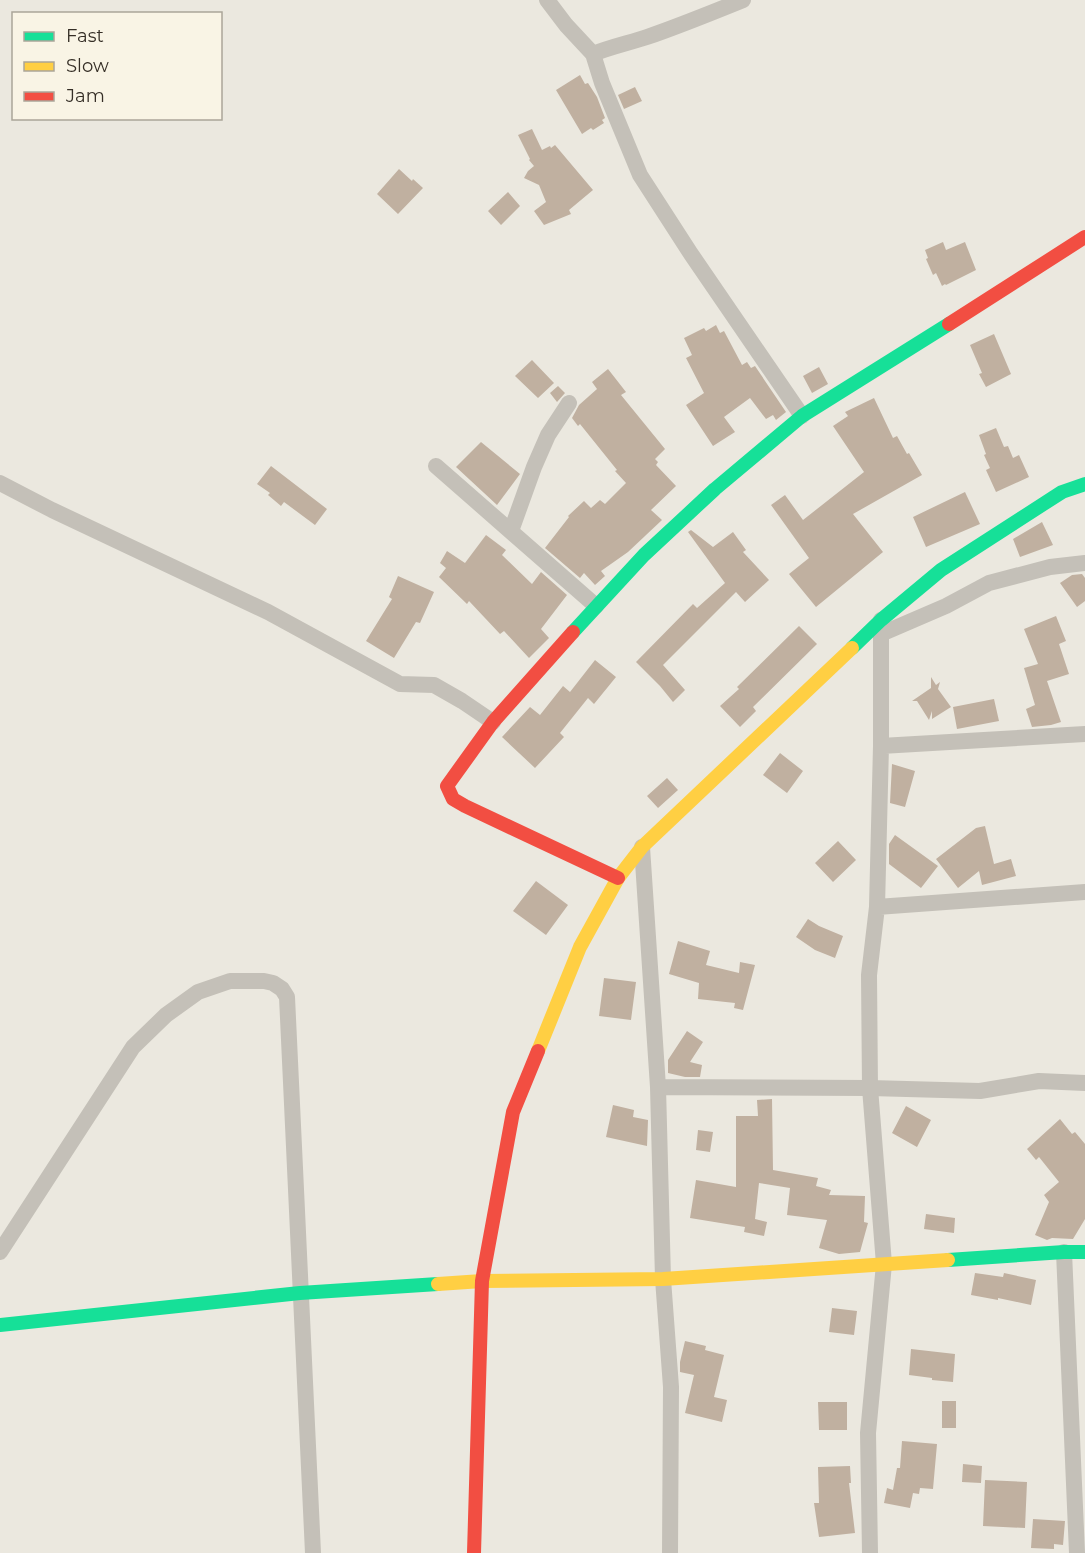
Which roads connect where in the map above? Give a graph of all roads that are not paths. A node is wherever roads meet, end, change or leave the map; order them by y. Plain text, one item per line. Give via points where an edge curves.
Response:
1 (548, 0) edge
2 (743, 0) edge
3 (593, 54) junction
4 (1085, 237) edge
5 (568, 403) dead end
6 (802, 416) junction
7 (436, 466) dead end
8 (0, 483) edge
9 (1085, 484) edge
10 (511, 531) junction
11 (1085, 563) edge
12 (596, 606) junction
13 (881, 627) junction
14 (493, 722) junction
15 (1085, 734) edge
16 (881, 746) junction
17 (642, 847) junction
18 (618, 878) junction
19 (1085, 892) edge
20 (877, 907) junction
21 (1085, 1083) edge
22 (658, 1087) junction
23 (870, 1088) junction
24 (0, 1252) edge
25 (1064, 1252) junction
26 (1085, 1252) edge
27 (884, 1264) junction
28 (663, 1279) junction
29 (482, 1281) junction
30 (300, 1293) junction
31 (0, 1325) edge
32 (313, 1553) edge
33 (474, 1553) edge
34 (670, 1553) edge
35 (870, 1553) edge
36 (1077, 1553) edge

1 - 3 street
2 - 3 street
3 - 6 street via 640,175
4 - 6 street
5 - 10 street via 548,435
6 - 12 street via 715,489
7 - 10 street
8 - 14 street via 268,612 400,684 434,685
9 - 13 street via 1062,492 941,570
10 - 12 street
11 - 13 street via 1050,567 989,584 946,606
12 - 14 street
13 - 16 street
13 - 17 street
14 - 18 street via 447,786 453,799
15 - 16 street
16 - 20 street
17 - 18 street
17 - 22 street
18 - 29 street via 580,947 513,1112
19 - 20 street
20 - 23 street via 869,975
21 - 23 street via 1039,1081 980,1091
22 - 23 street
22 - 28 street
23 - 27 street
24 - 30 street via 133,1047 166,1015 198,992 230,981 264,981 282,989 287,997
25 - 26 street
25 - 27 street
25 - 36 street
27 - 28 street
27 - 35 street via 868,1433
28 - 29 street
28 - 34 street via 671,1387
29 - 30 street
29 - 33 street
30 - 31 street
30 - 32 street

